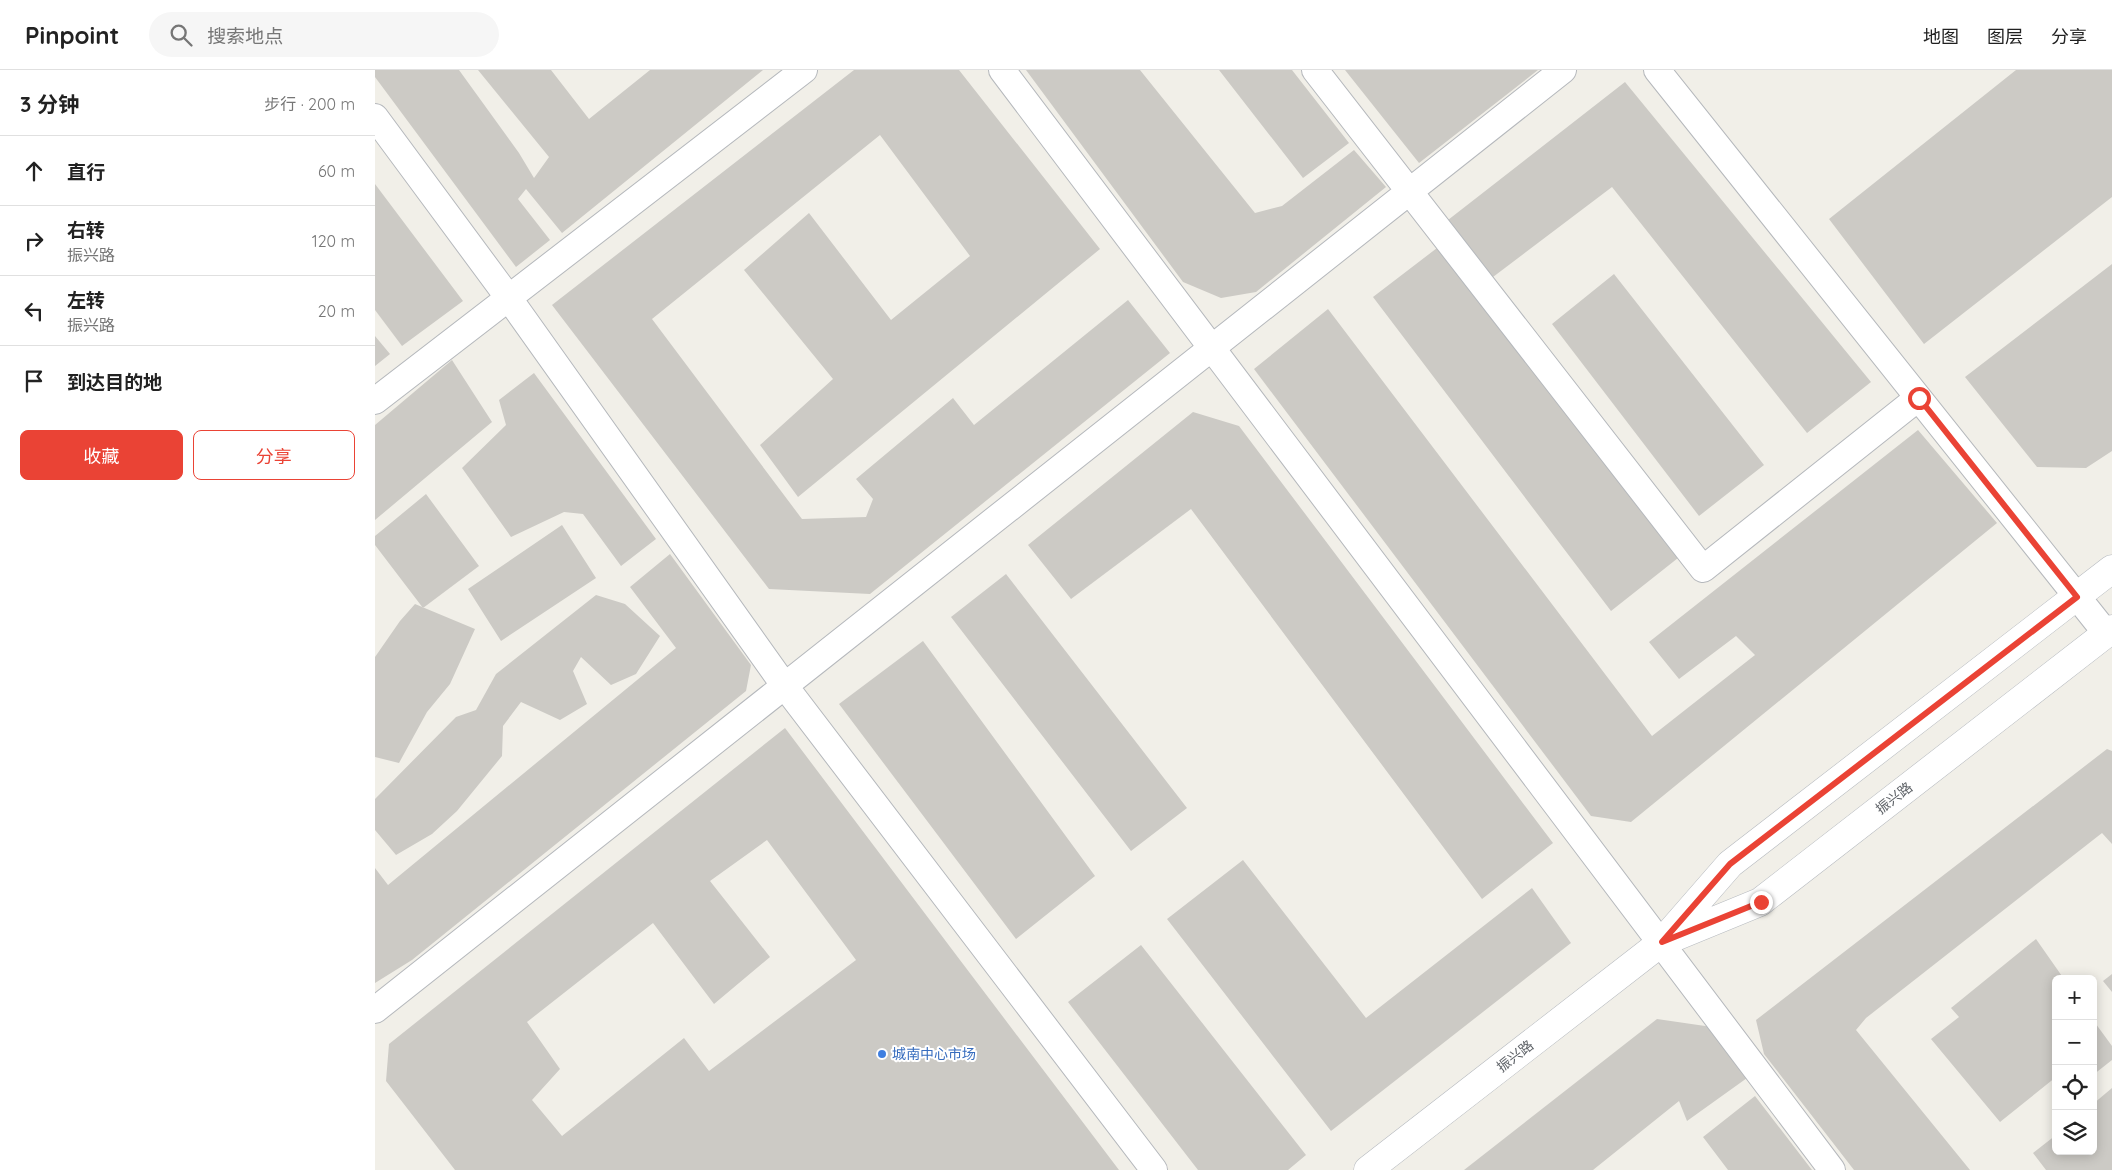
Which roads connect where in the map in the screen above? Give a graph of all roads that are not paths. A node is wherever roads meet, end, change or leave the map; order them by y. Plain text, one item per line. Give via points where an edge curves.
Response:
1 (804, 70) edge
2 (1002, 70) edge
3 (1315, 70) edge
4 (1563, 70) edge
5 (1657, 70) edge
6 (375, 118) edge
7 (1410, 191) junction
8 (507, 297) junction
9 (1211, 348) junction
10 (1919, 398) junction
11 (375, 401) edge
12 (2112, 569) edge
13 (2077, 597) junction
14 (2109, 631) edge
15 (784, 685) junction
16 (1662, 942) junction
17 (375, 1010) edge
18 (1154, 1170) edge
19 (1368, 1170) edge
20 (1832, 1170) edge

1 - 8 street
2 - 9 street
3 - 7 street
4 - 7 street
5 - 10 street
6 - 8 street
7 - 9 street
7 - 10 street via 1703,569
8 - 11 street
8 - 15 street
9 - 15 street
9 - 16 street
10 - 13 street
12 - 13 main road, 振兴路
13 - 14 street
13 - 16 main road, 振兴路 via 1730,864
14 - 16 main road, 振兴路 via 1761,902
15 - 17 street
15 - 18 street
16 - 19 main road, 振兴路
16 - 20 street

